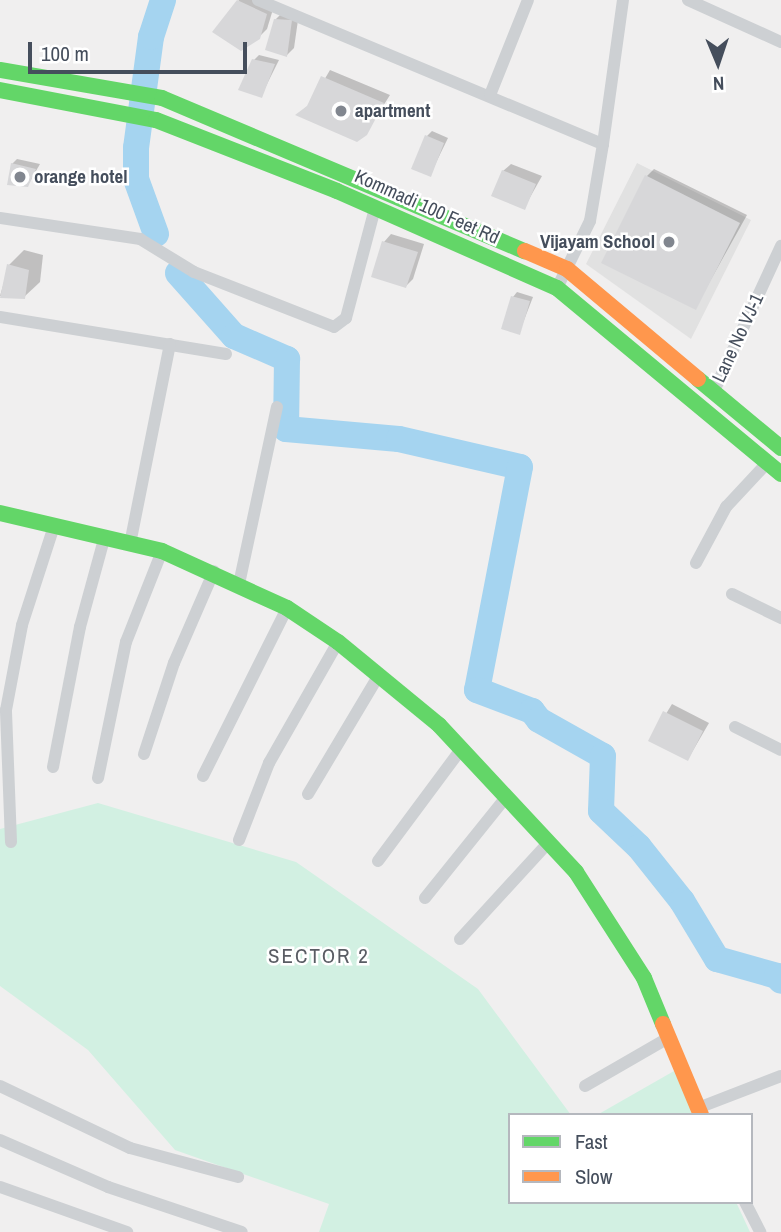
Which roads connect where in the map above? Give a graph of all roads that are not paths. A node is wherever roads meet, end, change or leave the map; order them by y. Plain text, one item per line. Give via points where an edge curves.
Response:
1 (258, 0) edge
2 (528, 0) edge
3 (623, 0) edge
4 (688, 0) edge
5 (781, 41) edge
6 (1, 70) edge
7 (0, 91) edge
8 (490, 95) junction
9 (603, 144) junction
10 (375, 208) junction
11 (0, 218) edge
12 (781, 246) edge
13 (567, 269) junction
14 (557, 288) junction
15 (0, 317) edge
16 (170, 344) junction
17 (226, 354) dead end
18 (714, 391) junction
19 (277, 407) dead end
20 (781, 448) edge
21 (766, 463) junction
22 (781, 474) edge
23 (1, 518) edge
24 (54, 526) junction
25 (104, 539) junction
26 (130, 544) junction
27 (162, 551) junction
28 (696, 563) dead end
29 (214, 571) junction
30 (239, 584) junction
31 (732, 594) dead end
32 (287, 608) junction
33 (781, 618) edge
34 (338, 642) junction
35 (379, 675) junction
36 (735, 727) dead end
37 (462, 748) junction
38 (781, 750) edge
39 (144, 754) dead end
40 (53, 767) dead end
41 (203, 776) dead end
42 (98, 778) dead end
43 (308, 794) dead end
44 (507, 796) junction
45 (239, 840) dead end
46 (11, 842) dead end
47 (549, 842) junction
48 (378, 861) dead end
49 (425, 898) dead end
50 (460, 939) dead end
51 (668, 1038) junction
52 (781, 1076) edge
53 (0, 1086) edge
54 (585, 1086) dead end
55 (699, 1111) edge
56 (0, 1140) edge
57 (237, 1177) dead end
58 (0, 1187) edge
59 (746, 1204) edge
60 (127, 1232) edge
61 (242, 1232) edge
62 (760, 1232) edge

1 - 8 street
2 - 8 street
3 - 9 street
4 - 5 street
6 - 7 street
6 - 13 main road via 162,98
7 - 10 main road, Kommadi 100 Feet Rd via 156,120
8 - 9 street
9 - 13 street via 590,222
10 - 11 street via 346,318 334,327 194,272 140,239
10 - 14 main road, Kommadi 100 Feet Rd
12 - 18 street, Lane No VJ-1
13 - 14 street
13 - 18 main road
14 - 21 main road, Kommadi 100 Feet Rd
15 - 16 street
16 - 17 street
16 - 26 street
18 - 20 main road
19 - 30 street
21 - 22 main road, Kommadi 100 Feet Rd
21 - 28 street via 726,507
23 - 24 main road
24 - 25 main road
24 - 46 street via 22,625 6,710
25 - 26 main road
25 - 40 street via 80,627
26 - 27 main road
27 - 29 main road
27 - 42 street via 126,642
29 - 30 main road
29 - 39 street via 174,663
30 - 32 main road
31 - 33 street
32 - 34 main road
32 - 41 street
34 - 35 main road
34 - 45 street via 260,780
35 - 37 main road
35 - 43 street
36 - 38 street
37 - 44 main road
37 - 48 street
44 - 47 main road
44 - 49 street
47 - 50 street
47 - 51 main road via 576,872 645,978
51 - 54 street
51 - 55 main road
52 - 55 street
53 - 57 street via 130,1148
56 - 61 street via 108,1187
58 - 60 street
59 - 62 street

